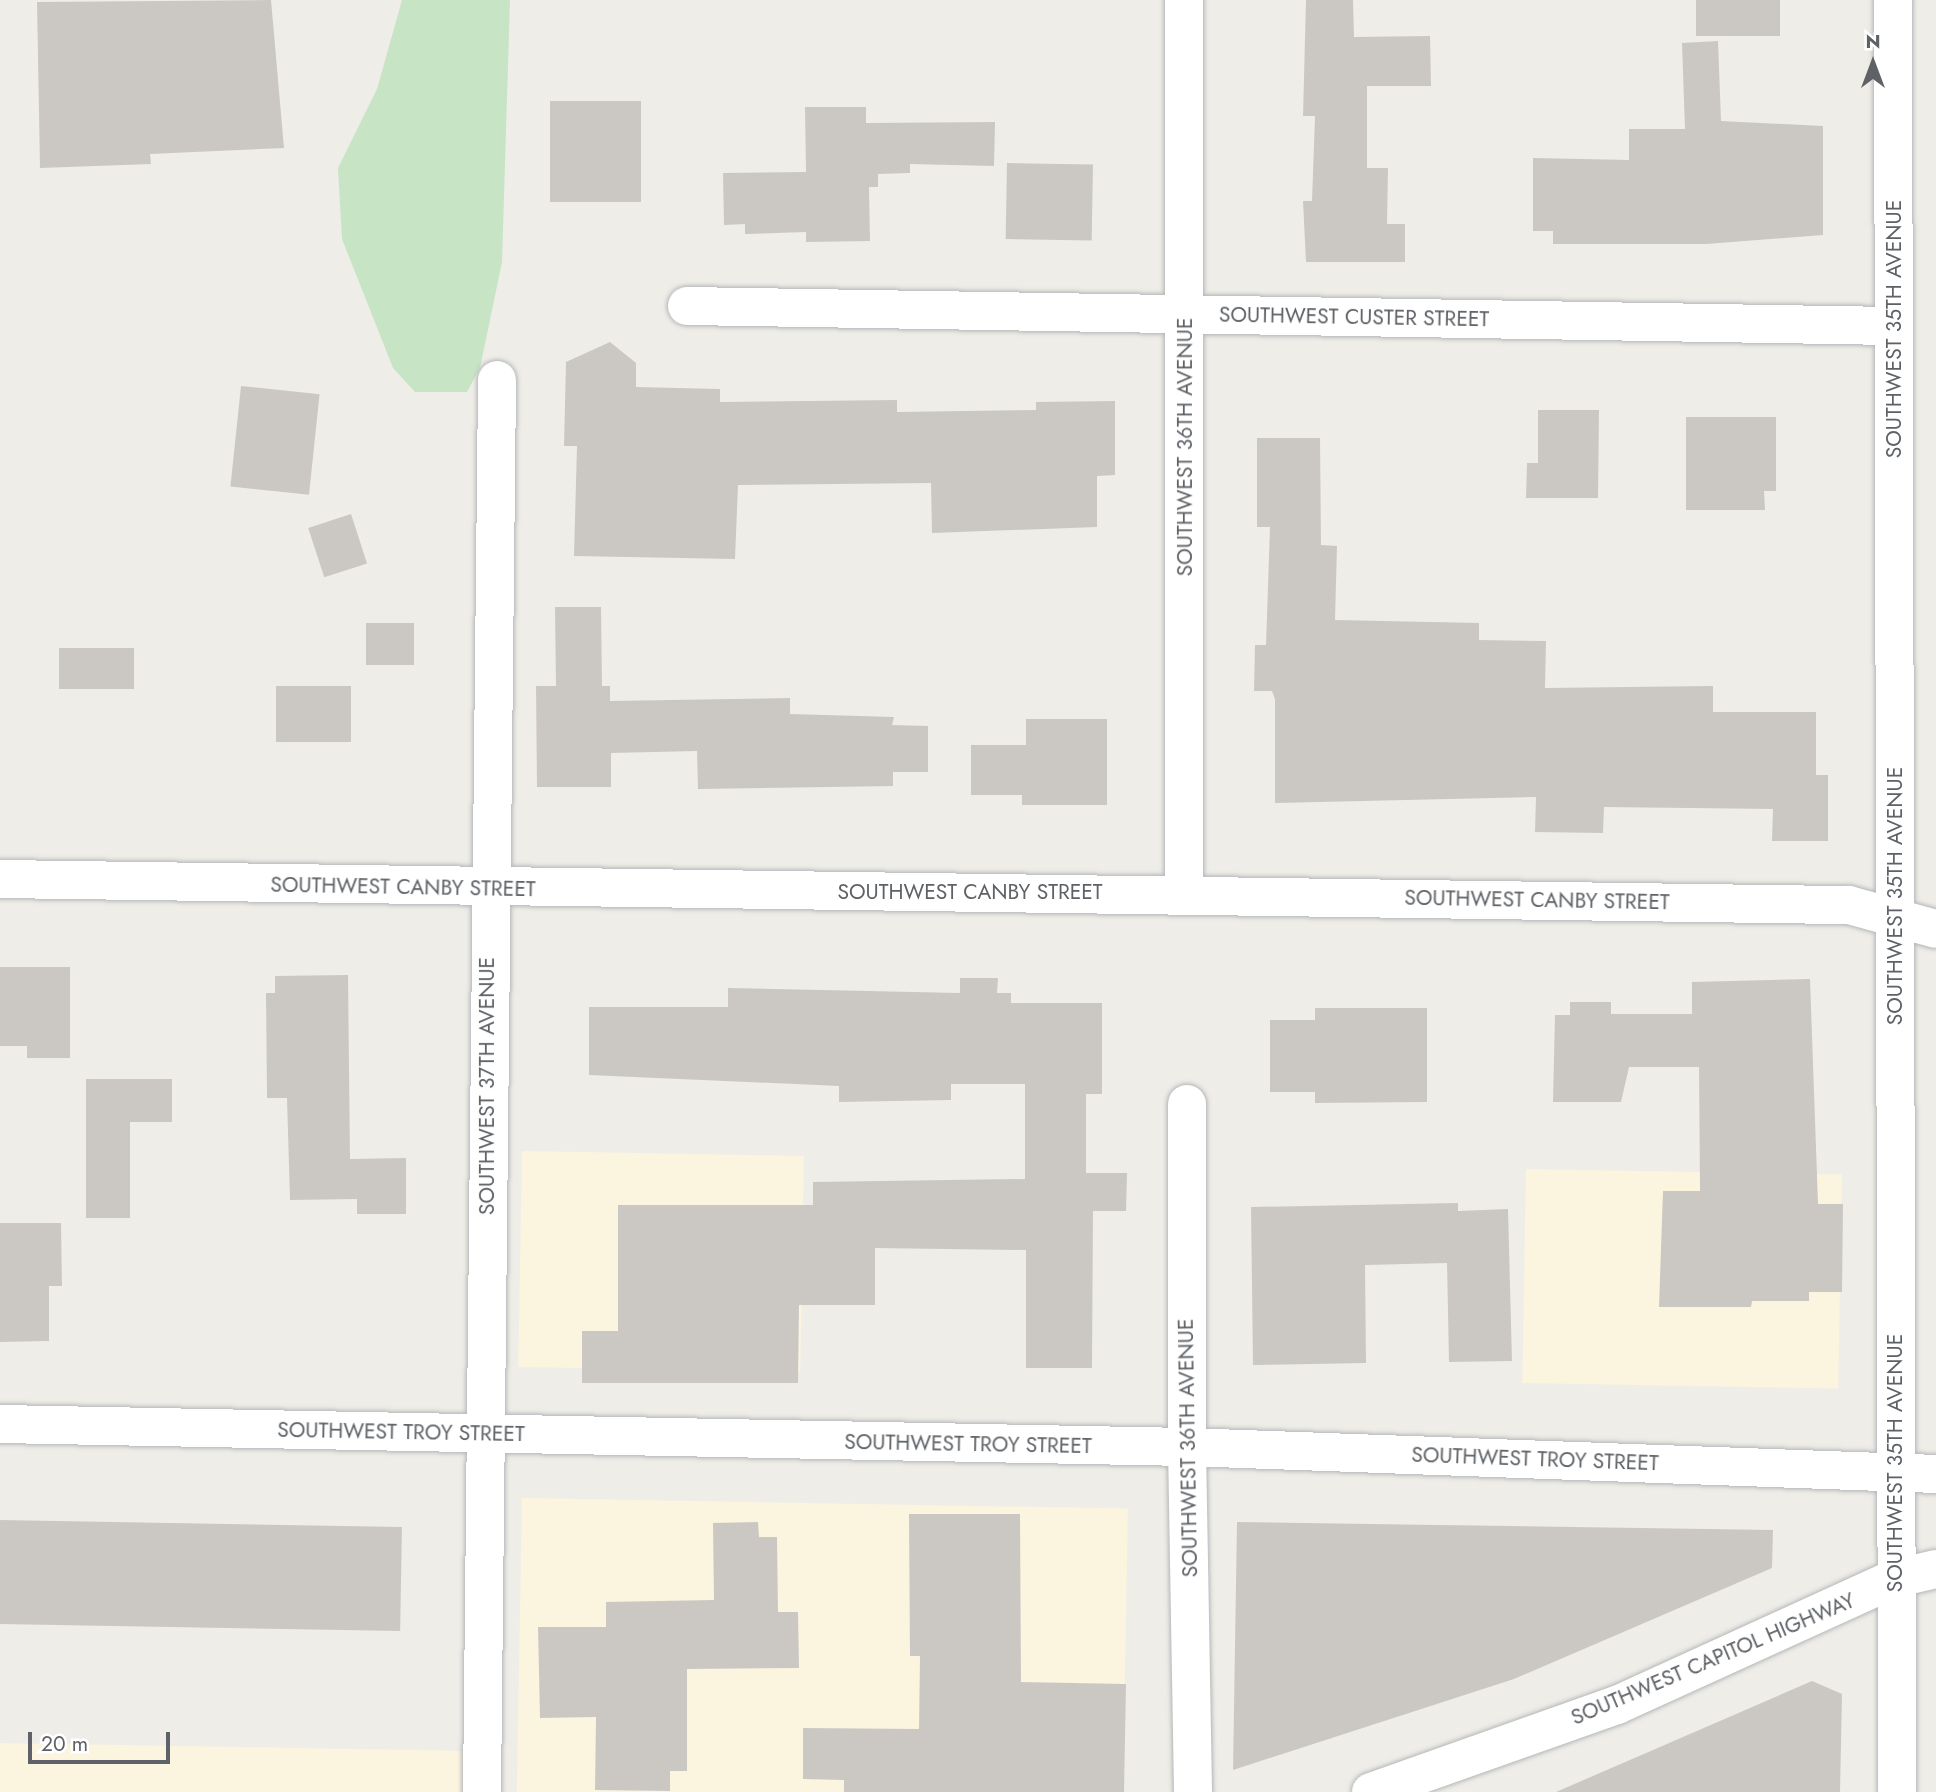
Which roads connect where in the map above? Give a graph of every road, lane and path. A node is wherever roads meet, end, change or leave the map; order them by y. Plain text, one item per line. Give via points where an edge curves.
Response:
1 (1184, 0) edge
2 (1893, 0) edge
3 (687, 306) dead end
4 (1186, 314) junction
5 (1895, 326) junction
6 (497, 380) dead end
7 (0, 879) edge
8 (489, 889) junction
9 (1184, 893) junction
10 (1895, 915) junction
11 (1936, 929) edge
12 (1187, 1104) dead end
13 (0, 1424) edge
14 (485, 1434) junction
15 (1187, 1447) junction
16 (1896, 1473) junction
17 (1936, 1474) edge
18 (1936, 1569) edge
19 (1893, 1579) junction
20 (482, 1792) edge
21 (1193, 1792) edge
22 (1371, 1792) edge
23 (1897, 1792) edge

1 - 4 street, SOUTHWEST 36TH AVENUE
2 - 5 street, SOUTHWEST 35TH AVENUE
3 - 4 street, SOUTHWEST CUSTER STREET
4 - 5 street, SOUTHWEST CUSTER STREET
4 - 9 street, SOUTHWEST 36TH AVENUE
5 - 10 street, SOUTHWEST 35TH AVENUE
6 - 8 street, SOUTHWEST 37TH AVENUE
7 - 8 street, SOUTHWEST CANBY STREET
8 - 9 street, SOUTHWEST CANBY STREET
8 - 14 street, SOUTHWEST 37TH AVENUE
9 - 10 street, SOUTHWEST CANBY STREET via 1849,905
10 - 11 street, SOUTHWEST CANBY STREET
10 - 16 street, SOUTHWEST 35TH AVENUE
12 - 15 street, SOUTHWEST 36TH AVENUE
13 - 14 street, SOUTHWEST TROY STREET
14 - 15 street, SOUTHWEST TROY STREET
14 - 20 street, SOUTHWEST 37TH AVENUE
15 - 16 street, SOUTHWEST TROY STREET
15 - 21 street, SOUTHWEST 36TH AVENUE
16 - 17 street, SOUTHWEST TROY STREET
16 - 19 street, SOUTHWEST 35TH AVENUE
18 - 19 street, SOUTHWEST CAPITOL HIGHWAY
19 - 22 street, SOUTHWEST CAPITOL HIGHWAY via 1617,1705
19 - 23 street, SOUTHWEST 35TH AVENUE

